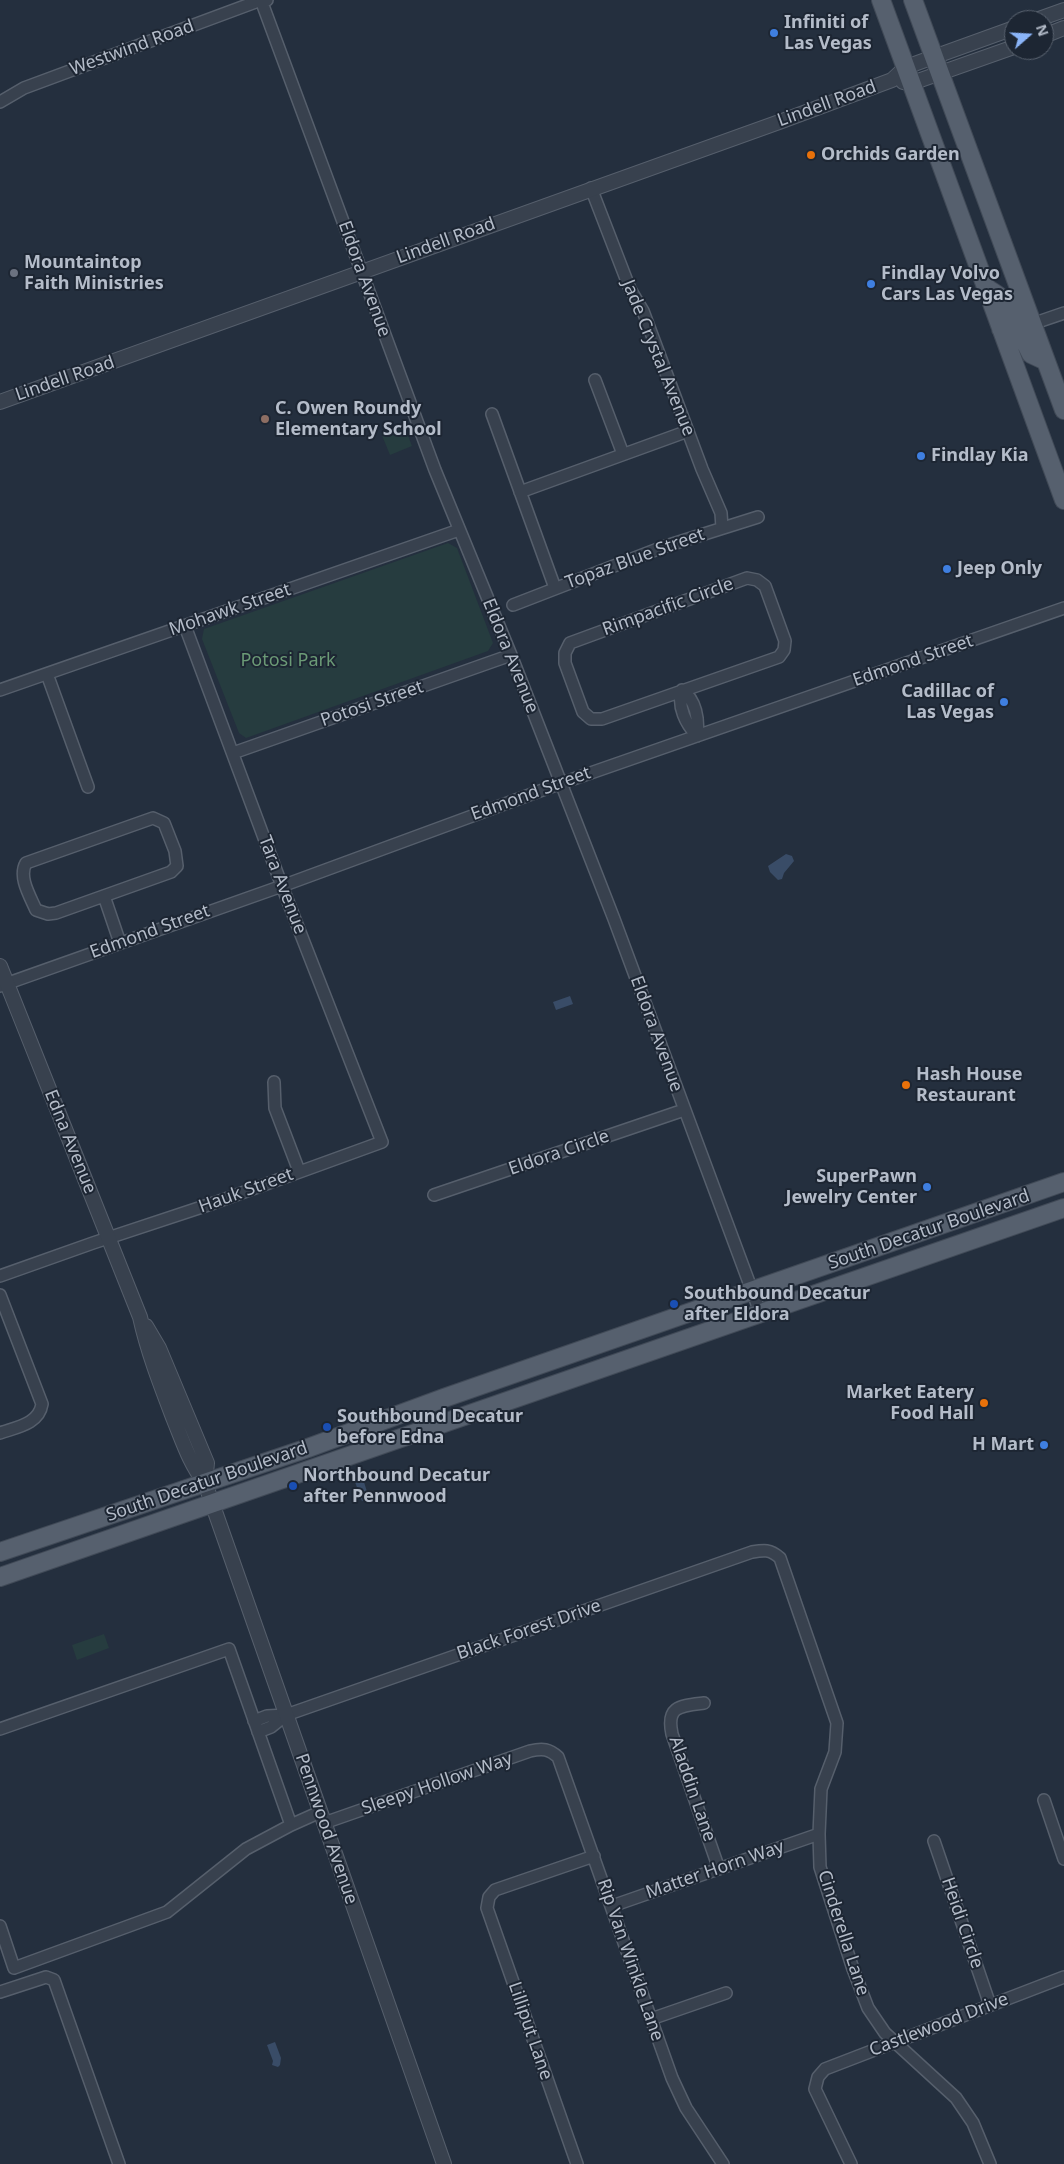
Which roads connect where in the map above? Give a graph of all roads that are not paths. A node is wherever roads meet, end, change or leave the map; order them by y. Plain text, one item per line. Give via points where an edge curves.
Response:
1 (261, 0) edge
2 (267, 0) edge
3 (881, 0) edge
4 (913, 0) edge
5 (1004, 32) edge
6 (1004, 51) edge
7 (934, 56) junction
8 (940, 73) junction
9 (909, 75) junction
10 (0, 102) edge
11 (591, 188) junction
12 (361, 272) junction
13 (987, 288) junction
14 (1064, 313) edge
15 (1032, 324) junction
16 (1001, 329) junction
17 (1046, 361) junction
18 (595, 380) dead end
19 (0, 402) edge
20 (1064, 410) edge
21 (492, 414) dead end
22 (688, 430) junction
23 (623, 454) junction
24 (520, 492) junction
25 (1064, 500) edge
26 (758, 517) dead end
27 (722, 528) junction
28 (459, 530) junction
29 (555, 588) junction
30 (513, 605) dead end
31 (1064, 608) edge
32 (185, 626) junction
33 (511, 655) junction
34 (47, 674) junction
35 (0, 690) edge
36 (682, 690) junction
37 (697, 736) junction
38 (233, 753) junction
39 (559, 784) junction
40 (88, 787) dead end
41 (282, 886) junction
42 (104, 896) junction
43 (120, 943) junction
44 (0, 966) edge
45 (4, 985) edge
46 (274, 1082) dead end
47 (684, 1110) junction
48 (382, 1142) joint
49 (299, 1171) junction
50 (1064, 1182) edge
51 (1064, 1192) edge
52 (434, 1195) dead end
53 (1022, 1197) junction
54 (1064, 1208) edge
55 (1034, 1219) junction
56 (108, 1239) junction
57 (884, 1245) junction
58 (957, 1245) junction
59 (894, 1267) junction
60 (0, 1276) edge
61 (752, 1291) junction
62 (0, 1295) edge
63 (760, 1312) junction
64 (565, 1356) junction
65 (447, 1397) junction
66 (470, 1416) junction
67 (0, 1432) edge
68 (384, 1445) junction
69 (208, 1494) junction
70 (0, 1552) edge
71 (773, 1552) joint
72 (0, 1577) edge
73 (704, 1703) dead end
74 (286, 1715) junction
75 (256, 1726) junction
76 (0, 1728) edge
77 (550, 1750) joint
78 (1044, 1800) dead end
79 (322, 1818) junction
80 (291, 1825) junction
81 (818, 1834) junction
82 (934, 1841) dead end
83 (594, 1856) junction
84 (1064, 1858) edge
85 (719, 1869) junction
86 (612, 1906) junction
87 (0, 1926) edge
88 (1064, 1977) edge
89 (0, 1992) edge
90 (726, 1993) dead end
91 (990, 2005) junction
92 (651, 2019) junction
93 (895, 2042) junction
94 (120, 2164) edge
95 (444, 2164) edge
96 (577, 2164) edge
97 (723, 2164) edge
98 (851, 2164) edge
99 (990, 2164) edge

1 - 2 street, Westwind Road
1 - 10 street, Westwind Road via 24,88
1 - 12 street, Eldora Avenue
3 - 9 main road
4 - 7 main road
5 - 7 street, Lindell Road
6 - 8 street, Lindell Road
7 - 8 main road
7 - 9 street, Lindell Road
8 - 9 street, Lindell Road
8 - 15 main road
9 - 11 street, Lindell Road
9 - 13 main road
11 - 12 street, Lindell Road
11 - 22 street, Jade Crystal Avenue via 630,289 644,310
12 - 19 street, Lindell Road
12 - 28 street, Eldora Avenue
13 - 15 main road via 1004,300 1016,318 1024,324
13 - 16 main road
14 - 15 street
15 - 17 main road
16 - 17 main road via 1010,329 1026,344 1031,354
16 - 25 main road
17 - 20 main road
18 - 23 street
21 - 24 street
22 - 23 street
22 - 27 street, Jade Crystal Avenue via 721,513
23 - 24 street
24 - 29 street
26 - 27 street, Topaz Blue Street
27 - 29 street, Topaz Blue Street
28 - 32 street, Mohawk Street
28 - 33 street, Eldora Avenue
29 - 30 street, Topaz Blue Street
31 - 37 street, Edmond Street
32 - 34 street, Mohawk Street
32 - 38 street, Tara Avenue
33 - 38 street, Potosi Street
33 - 39 street, Eldora Avenue
34 - 35 street, Mohawk Street
34 - 40 street
36 - 36 street, Rimpacific Circle via 779,657 784,650 785,641 765,586 757,580 747,578 570,643 565,653 565,663 583,712 591,718 602,719
36 - 37 street via 690,696 699,721
37 - 39 street, Edmond Street
38 - 41 street, Tara Avenue
39 - 41 street, Edmond Street
39 - 47 street, Eldora Avenue via 614,919
41 - 43 street, Edmond Street
41 - 48 street, Tara Avenue
42 - 42 street via 163,876 176,866 176,851 164,823 159,819 146,819 30,860 23,868 22,876 36,910 41,913 56,913
42 - 43 street
43 - 45 street, Edmond Street
44 - 45 street, Edna Avenue
45 - 56 street, Edna Avenue
46 - 49 street via 275,1108
47 - 52 street, Eldora Circle
47 - 61 street, Eldora Avenue
48 - 49 street, Hauk Street
49 - 56 street, Hauk Street
50 - 53 main road, South Decatur Boulevard
51 - 55 main road via 1036,1204
53 - 57 main road, South Decatur Boulevard
53 - 58 main road via 1022,1208 989,1221
54 - 55 main road, South Decatur Boulevard
55 - 58 main road, South Decatur Boulevard
56 - 60 street, Hauk Street
56 - 69 street, Edna Avenue via 140,1317 159,1348 206,1463
57 - 59 main road
57 - 61 main road, South Decatur Boulevard
58 - 59 main road, South Decatur Boulevard
59 - 63 main road, South Decatur Boulevard
61 - 63 street, Eldora Avenue
61 - 64 main road, South Decatur Boulevard
62 - 67 street via 42,1404 41,1413 35,1420
63 - 66 main road, South Decatur Boulevard
64 - 65 main road, South Decatur Boulevard
64 - 66 main road via 545,1374 486,1395 475,1404
65 - 68 main road via 443,1410 397,1430
65 - 69 main road, South Decatur Boulevard via 308,1448
66 - 68 main road, South Decatur Boulevard
68 - 69 main road, South Decatur Boulevard
69 - 70 main road, South Decatur Boulevard
69 - 72 main road, South Decatur Boulevard
69 - 74 street, Pennwood Avenue
71 - 74 street, Black Forest Drive via 752,1552
71 - 81 street, Cinderella Lane via 780,1558 837,1723 835,1752 821,1789
73 - 85 street, Aladdin Lane via 682,1706 674,1711 669,1721
74 - 75 street, Black Forest Drive via 271,1727
74 - 79 street, Pennwood Avenue
75 - 76 street via 229,1650
75 - 80 street
77 - 79 street, Sleepy Hollow Way via 530,1751
77 - 83 street, Rip Van Winkle Lane via 558,1757
78 - 84 street
79 - 80 street, Sleepy Hollow Way
79 - 95 street, Pennwood Avenue
80 - 87 street, Sleepy Hollow Way via 246,1849 167,1912 14,1968
81 - 85 street, Matter Horn Way
81 - 93 street, Cinderella Lane via 820,1867 853,1969 868,2008
82 - 91 street, Heidi Circle
83 - 86 street, Rip Van Winkle Lane
83 - 96 street, Lilliput Lane via 495,1890 489,1897 487,1908
85 - 86 street, Matter Horn Way
86 - 92 street, Rip Van Winkle Lane
88 - 91 street, Castlewood Drive
89 - 94 street via 46,1977 54,1980
90 - 92 street
91 - 93 street, Castlewood Drive
92 - 97 street, Rip Van Winkle Lane via 672,2078
93 - 98 street, Castlewood Drive via 825,2069 818,2077 815,2089
93 - 99 street, Cinderella Lane via 956,2098 973,2122

